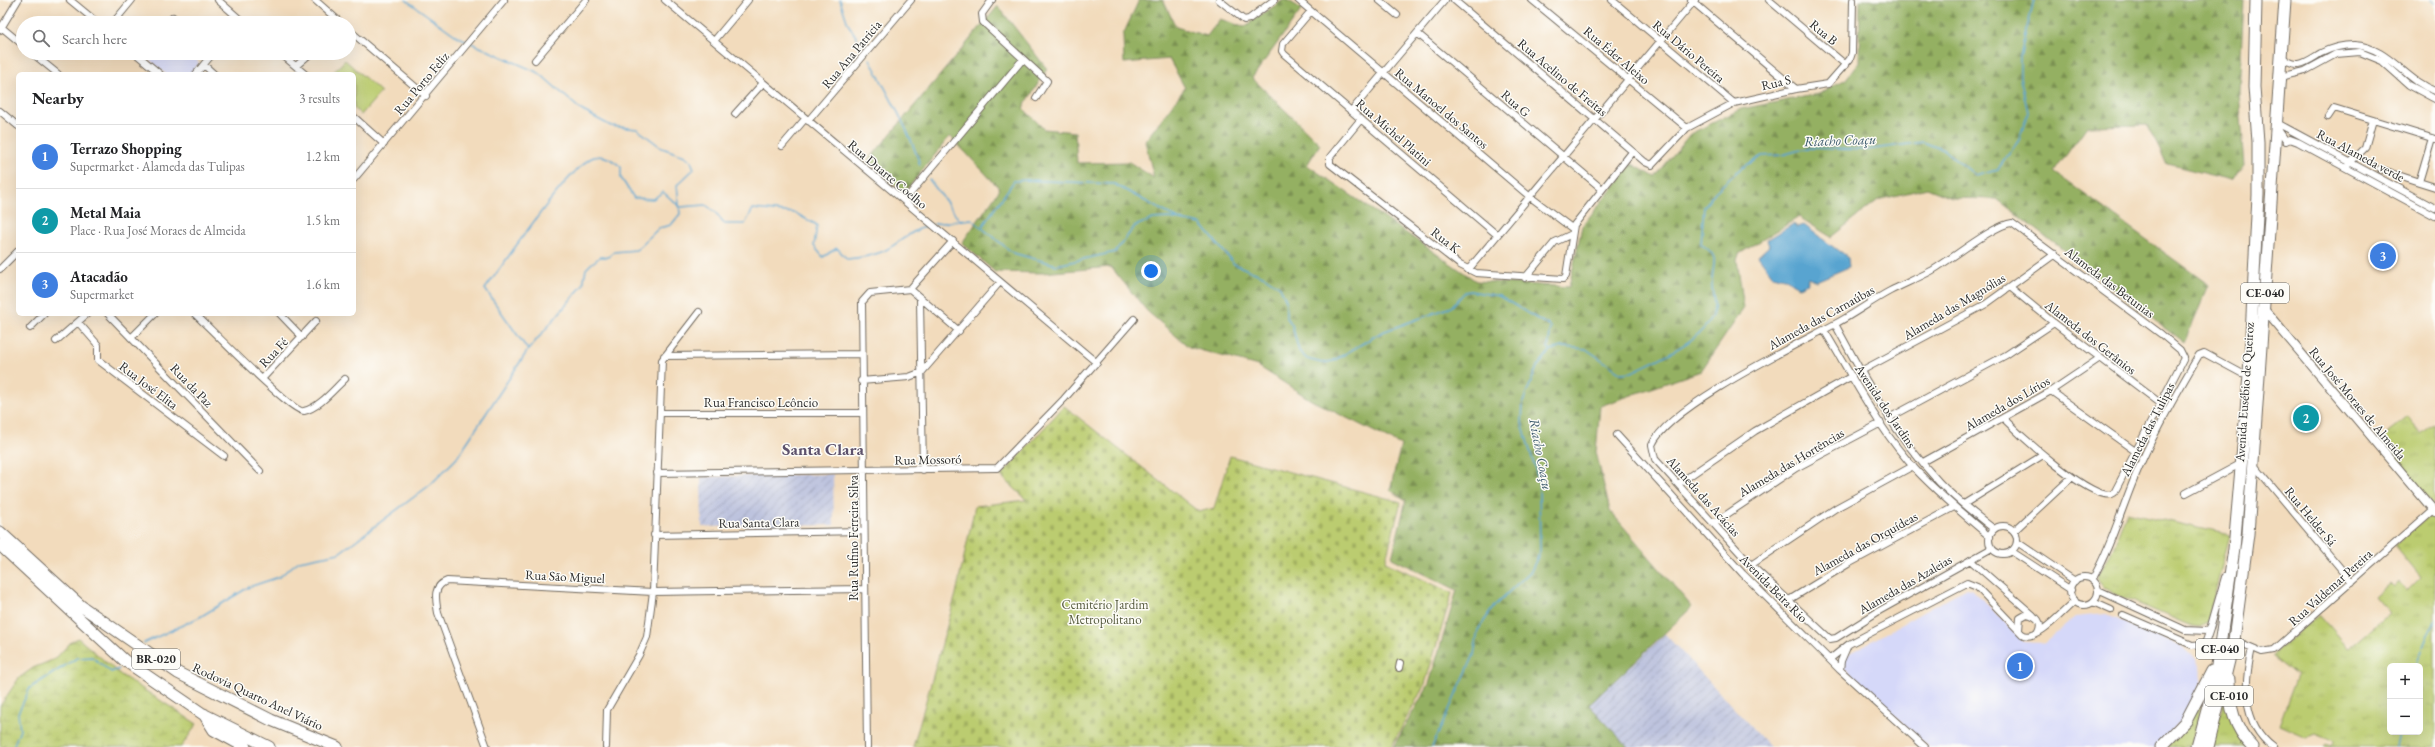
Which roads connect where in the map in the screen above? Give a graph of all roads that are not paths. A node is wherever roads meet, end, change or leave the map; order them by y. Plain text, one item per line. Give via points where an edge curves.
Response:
1 (18, 0) edge
2 (70, 0) edge
3 (218, 0) edge
4 (315, 0) edge
5 (504, 0) edge
6 (586, 0) edge
7 (667, 0) edge
8 (748, 0) edge
9 (911, 0) edge
10 (992, 0) edge
11 (1219, 0) edge
12 (1274, 0) edge
13 (1299, 0) edge
14 (1379, 0) edge
15 (1445, 0) edge
16 (1454, 0) edge
17 (1532, 0) edge
18 (1612, 0) edge
19 (1769, 0) edge
20 (1853, 0) edge
21 (2256, 0) edge
22 (129, 1) edge
23 (1693, 1) edge
24 (2284, 6) edge
25 (1311, 11) junction
26 (1397, 15) dead end
27 (89, 16) edge
28 (119, 16) edge
29 (235, 16) edge
30 (333, 16) edge
31 (1, 28) edge
32 (1417, 33) junction
33 (356, 36) edge
34 (16, 40) edge
35 (1660, 40) junction
36 (714, 41) junction
37 (2281, 56) junction
38 (1023, 59) junction
39 (41, 60) edge
40 (145, 60) edge
41 (208, 60) edge
42 (289, 60) edge
43 (303, 60) edge
44 (535, 60) dead end
45 (1846, 64) junction
46 (204, 65) junction
47 (296, 66) junction
48 (56, 72) edge
49 (158, 72) edge
50 (198, 72) edge
51 (212, 72) edge
52 (303, 72) edge
53 (1383, 73) junction
54 (2280, 77) junction
55 (1628, 79) junction
56 (762, 83) junction
57 (1796, 89) junction
58 (2435, 91) edge
59 (426, 96) junction
60 (1036, 98) dead end
61 (2435, 99) edge
62 (1734, 103) junction
63 (1352, 110) junction
64 (0, 111) edge
65 (735, 114) dead end
66 (2328, 117) dead end
67 (1596, 118) junction
68 (356, 119) edge
69 (1361, 119) junction
70 (806, 120) junction
71 (2373, 120) junction
72 (16, 124) edge
73 (2277, 126) junction
74 (1687, 128) junction
75 (2434, 138) edge
76 (384, 144) junction
77 (782, 146) dead end
78 (1632, 152) junction
79 (1563, 157) junction
80 (1658, 161) joint
81 (2350, 162) junction
82 (2346, 169) junction
83 (2380, 169) dead end
84 (356, 177) edge
85 (2419, 182) junction
86 (2435, 187) edge
87 (1602, 189) junction
88 (1529, 196) junction
89 (904, 201) junction
90 (2435, 208) edge
91 (2435, 216) edge
92 (2016, 225) joint
93 (1572, 232) junction
94 (1496, 234) junction
95 (953, 242) junction
96 (16, 253) edge
97 (2055, 254) junction
98 (0, 269) edge
99 (1468, 270) junction
100 (1525, 278) junction
101 (1000, 282) junction
102 (2010, 287) junction
103 (910, 289) junction
104 (920, 300) junction
105 (2264, 308) junction
106 (699, 312) dead end
107 (42, 316) edge
108 (85, 316) edge
109 (110, 316) edge
110 (153, 316) edge
111 (197, 316) edge
112 (282, 316) edge
113 (1134, 319) dead end
114 (316, 321) dead end
115 (78, 322) junction
116 (2054, 323) junction
117 (1835, 324) junction
118 (2262, 326) junction
119 (30, 328) dead end
120 (1824, 330) junction
121 (959, 331) junction
122 (302, 336) junction
123 (132, 338) junction
124 (56, 341) dead end
125 (2297, 352) junction
126 (860, 354) junction
127 (664, 356) junction
128 (2100, 358) junction
129 (1096, 363) junction
130 (2260, 366) junction
131 (1861, 371) junction
132 (922, 372) junction
133 (2249, 374) junction
134 (1852, 376) junction
135 (262, 379) junction
136 (345, 379) dead end
137 (861, 381) junction
138 (2051, 391) junction
139 (1874, 396) junction
140 (1867, 401) junction
141 (2160, 403) junction
142 (660, 413) junction
143 (862, 413) junction
144 (1889, 418) junction
145 (2003, 418) junction
146 (1881, 423) junction
147 (1617, 435) dead end
148 (1905, 440) junction
149 (1898, 446) junction
150 (1652, 449) joint
151 (2135, 452) junction
152 (2043, 455) junction
153 (224, 456) dead end
154 (1922, 462) junction
155 (2247, 463) junction
156 (1913, 466) junction
157 (923, 470) junction
158 (260, 472) dead end
159 (863, 472) junction
160 (657, 473) junction
161 (2072, 477) junction
162 (1939, 482) junction
163 (1678, 484) junction
164 (1933, 487) junction
165 (2186, 493) dead end
166 (1964, 504) junction
167 (1954, 507) junction
168 (2433, 514) edge
169 (1714, 523) junction
170 (1994, 529) junction
171 (2014, 531) junction
172 (0, 532) edge
173 (863, 532) junction
174 (654, 535) junction
175 (1990, 537) junction
176 (2017, 542) junction
177 (0, 546) edge
178 (1992, 548) junction
179 (2234, 549) junction
180 (2011, 551) junction
181 (2035, 554) junction
182 (1970, 560) junction
183 (2030, 562) junction
184 (2049, 563) junction
185 (1750, 564) junction
186 (2044, 572) junction
187 (2092, 580) junction
188 (2075, 581) junction
189 (2352, 582) junction
190 (864, 589) junction
191 (2071, 590) junction
192 (2098, 590) junction
193 (653, 592) junction
194 (1789, 600) junction
195 (2075, 600) junction
196 (2093, 602) junction
197 (2112, 610) dead end
198 (2033, 615) junction
199 (2123, 615) dead end
200 (2005, 616) junction
201 (2054, 619) junction
202 (2019, 620) junction
203 (2039, 621) junction
204 (2210, 628) junction
205 (2019, 631) junction
206 (2038, 632) junction
207 (1830, 639) joint
208 (2234, 640) junction
209 (1849, 644) junction
210 (2252, 648) junction
211 (2218, 658) junction
212 (1830, 659) junction
213 (1840, 670) junction
214 (203, 714) junction
215 (245, 747) edge
216 (269, 747) edge
217 (337, 747) edge
218 (487, 747) edge
219 (606, 747) edge
220 (867, 747) edge
221 (1925, 747) edge
222 (2161, 747) edge
223 (2196, 747) edge
224 (2208, 747) edge
225 (2253, 747) edge
226 (2273, 747) edge

1 - 31 street
2 - 27 street
3 - 29 street
4 - 30 street
5 - 59 street, Rua Porto Feliz
6 - 44 street
7 - 36 street, Rua Duarte Coelho
8 - 36 street
9 - 70 street, Rua Ana Patricia
10 - 38 street via 982,14 982,22
11 - 12 street via 1244,20
13 - 25 street, Rua Manoel dos Santos
14 - 26 street
15 - 32 street
16 - 67 street, Rua Acelino de Freitas
17 - 55 street, Rua Éder Aleixo
18 - 35 street, Rua Dário Pereira
19 - 45 street, Rua B
20 - 45 street, Rua S via 1852,53
21 - 133 highway, Avenida Eusébio de Queiroz / CE-040 via 2254,88 2258,195
22 - 28 street
23 - 35 street
23 - 57 street
24 - 37 highway, Avenida Eusébio de Queiroz / CE-040
25 - 53 street, Rua Manoel dos Santos
25 - 63 street, Rua Michel Platini via 1283,44 1282,51
31 - 34 street
32 - 53 street
32 - 79 street, Rua G
33 - 59 street
35 - 55 street
35 - 62 street, Rua Dário Pereira
36 - 56 street, Rua Duarte Coelho
37 - 54 highway, Avenida Eusébio de Queiroz / CE-040
37 - 58 street via 2292,64 2302,65 2334,48 2355,45 2368,47 2386,56 2412,80
38 - 60 street via 1047,81
38 - 89 street
39 - 48 street
40 - 49 street
41 - 46 street
42 - 47 street
43 - 47 street
45 - 57 street, Rua S via 1828,84
46 - 50 street
46 - 51 street
47 - 52 street
53 - 63 street
53 - 88 street, Rua Manoel dos Santos
54 - 61 street via 2305,71 2336,54 2360,52 2382,61 2408,85
54 - 73 highway, Avenida Eusébio de Queiroz / CE-040
55 - 67 street
55 - 74 street, Rua Éder Aleixo
56 - 65 street
56 - 70 street, Rua Duarte Coelho
57 - 62 street, Rua S
59 - 76 street, Rua Porto Feliz
62 - 74 street, Rua S
63 - 69 street, Rua Michel Platini
64 - 72 street
66 - 71 street via 2334,108
67 - 78 street, Rua Acelino de Freitas
67 - 79 street
68 - 76 street
69 - 94 street, Rua Michel Platini
69 - 99 street, Rua K via 1330,157 1329,162
70 - 77 street, Rua Ana Patricia
70 - 89 street, Rua Duarte Coelho
71 - 75 street
71 - 81 street via 2365,148
73 - 81 street, Rua Alameda verde
73 - 82 street, Rua Alameda verde via 2286,141 2290,139 2298,142
73 - 105 highway, Avenida Eusébio de Queiroz / CE-040
74 - 80 street, Rua S
75 - 85 street
76 - 84 street, Rua Porto Feliz
78 - 80 street, Rua Acelino de Freitas via 1648,164 1652,165
78 - 87 street
79 - 87 street, Rua G
79 - 88 street
81 - 82 street
81 - 90 street, Rua Alameda verde
82 - 91 street, Rua Alameda verde
83 - 85 street
85 - 86 street
87 - 93 street via 1576,222
88 - 93 street, Rua Manoel dos Santos
88 - 94 street
89 - 95 street, Rua Duarte Coelho
92 - 97 street, Alameda das Betunias
92 - 117 street, Alameda das Carnaúbas via 2009,223 2003,226 1932,271 1890,291
93 - 100 street via 1555,242
93 - 100 street, Rua K via 1566,276 1560,280
94 - 99 street
95 - 101 street, Rua Duarte Coelho
95 - 103 street
96 - 98 street
97 - 102 street, Alameda das Magnólias
97 - 141 street, Alameda das Betunias via 2180,350 2183,361
99 - 100 street, Rua K
101 - 121 street
101 - 129 street, Rua Duarte Coelho
102 - 116 street, Alameda dos Gerânios
102 - 131 street, Alameda das Magnólias via 1942,328
103 - 104 street
103 - 126 street, Rua Rufino Ferreira Silva via 870,293 866,296 862,302
104 - 121 street
104 - 132 street
105 - 118 highway, Avenida Eusébio de Queiroz / CE-040
105 - 125 street, Rua José Moraes de Almeida
106 - 127 street
107 - 119 street
108 - 115 street
109 - 123 street, Rua da Paz
110 - 123 street
111 - 135 street
112 - 122 street
113 - 129 street, Rua Mossoró
114 - 122 street, Rua Fé
115 - 124 street
115 - 153 street, Rua José Elita via 98,345 98,360
116 - 128 street, Alameda dos Gerânios
116 - 144 street via 2006,355
117 - 120 street, Alameda das Carnaúbas
117 - 131 street, Avenida dos Jardins
118 - 125 street, Rua José Moraes de Almeida via 2269,324
118 - 130 highway, Avenida Eusébio de Queiroz / CE-040
120 - 134 street, Avenida dos Jardins
120 - 150 street, Alameda das Carnaúbas via 1783,349 1713,392 1662,429
121 - 132 street
122 - 135 street, Rua Fé
123 - 158 street, Rua da Paz
125 - 168 street, Rua José Moraes de Almeida
126 - 127 street
126 - 137 street, Rua Rufino Ferreira Silva
127 - 142 street
128 - 138 street, Alameda dos Lírios
128 - 141 street, Alameda dos Gerânios
129 - 157 street, Rua Mossoró via 999,467
130 - 133 street via 2256,372
130 - 155 highway, Avenida Eusébio de Queiroz / CE-040
131 - 139 street, Avenida dos Jardins
132 - 137 street via 909,377
132 - 157 street
133 - 155 highway, Avenida Eusébio de Queiroz / CE-040
133 - 187 street, Alameda das Tulipas via 2203,353 2199,355 2172,401 2140,465 2106,552
134 - 140 street, Avenida dos Jardins
134 - 163 street via 1755,431
135 - 136 street via 289,404 302,412 315,405
137 - 143 street, Rua Rufino Ferreira Silva
138 - 145 street, Alameda dos Lírios
138 - 151 street
139 - 140 street
139 - 144 street, Avenida dos Jardins
140 - 146 street, Avenida dos Jardins
141 - 151 street
142 - 143 street, Rua Francisco Leôncio
142 - 160 street
143 - 159 street, Rua Rufino Ferreira Silva
144 - 148 street, Avenida dos Jardins
145 - 152 street
145 - 154 street, Alameda dos Lírios
146 - 149 street, Avenida dos Jardins
146 - 169 street, Alameda das Hortências via 1796,468
147 - 212 street, Avenida Beira Rio via 1743,574
148 - 149 street
148 - 154 street, Avenida dos Jardins
149 - 156 street, Avenida dos Jardins
150 - 163 street, Alameda das Acácias via 1655,459
151 - 161 street via 2112,495 2103,494
152 - 161 street
152 - 166 street
154 - 162 street, Avenida dos Jardins
155 - 165 street
155 - 179 highway, Avenida Eusébio de Queiroz / CE-040
155 - 189 street, Rua Helder Sá
155 - 208 highway, Avenida Eusébio de Queiroz / CE-040 via 2248,534
156 - 164 street, Avenida dos Jardins
156 - 185 street via 1836,508
157 - 159 street, Rua Mossoró
159 - 160 street, Rua Mossoró
159 - 173 street, Rua Rufino Ferreira Silva
160 - 174 street
161 - 171 street
162 - 164 street
162 - 166 street, Avenida dos Jardins
163 - 169 street, Alameda das Acácias
164 - 167 street, Avenida dos Jardins
166 - 170 street, Avenida dos Jardins
167 - 175 street, Avenida dos Jardins
167 - 194 street, Alameda das Orquídeas via 1848,564
168 - 189 street, Rua Valdemar Pereira
169 - 185 street, Alameda das Acácias
170 - 171 street via 2007,526
170 - 175 street
171 - 176 street
172 - 217 highway, Rodovia Quarto Anel Viário / BR-020 via 81,606 158,661 271,720
173 - 174 street, Rua Santa Clara
173 - 190 street, Rua Rufino Ferreira Silva
174 - 193 street
175 - 178 street
176 - 180 street
176 - 181 street
177 - 214 highway, BR-020 via 124,660
178 - 180 street via 1999,553
178 - 182 street, Alameda das Azaleias
179 - 204 street
179 - 211 highway, Avenida Eusébio de Queiroz / CE-040
180 - 183 street
181 - 183 street
181 - 184 street
182 - 198 street
182 - 207 street, Alameda das Azaleias via 1878,611 1836,638
183 - 186 street
184 - 186 street
184 - 188 street
185 - 194 street, Alameda das Acácias
186 - 191 street
187 - 188 street via 2085,577
187 - 192 street
188 - 191 street
189 - 210 street, Rua Valdemar Pereira via 2274,650 2262,652
190 - 193 street, Rua São Miguel
190 - 220 street, Rua Rufino Ferreira Silva
191 - 195 street
192 - 196 street
192 - 204 street via 2185,630 2207,631
193 - 218 street, Rua São Miguel via 447,581 442,583 436,593 438,613
193 - 219 street via 647,637 643,648 607,710
194 - 207 street, Alameda das Acácias
195 - 196 street via 2086,605
195 - 201 street
196 - 197 street
198 - 202 street via 2027,614
198 - 203 street
199 - 204 street via 2192,645 2205,644
200 - 202 street
200 - 205 street
200 - 209 street via 1977,587 1967,582
201 - 203 street
201 - 206 street
202 - 205 street
203 - 206 street
205 - 206 street via 2031,637
208 - 210 street, Rua Valdemar Pereira
208 - 224 highway, Avenida Eusébio de Queiroz / CE-040
208 - 225 highway, CE-010 via 2229,674 2232,715 2238,728
209 - 212 street
209 - 213 street
210 - 226 street via 2246,677 2249,714 2256,729
211 - 222 highway via 2194,710 2179,730
211 - 223 highway, Avenida Eusébio de Queiroz / CE-040 via 2215,681
212 - 213 street, Avenida Beira Rio
213 - 221 street, Avenida Beira Rio
214 - 215 highway via 214,730
214 - 216 highway, BR-020

